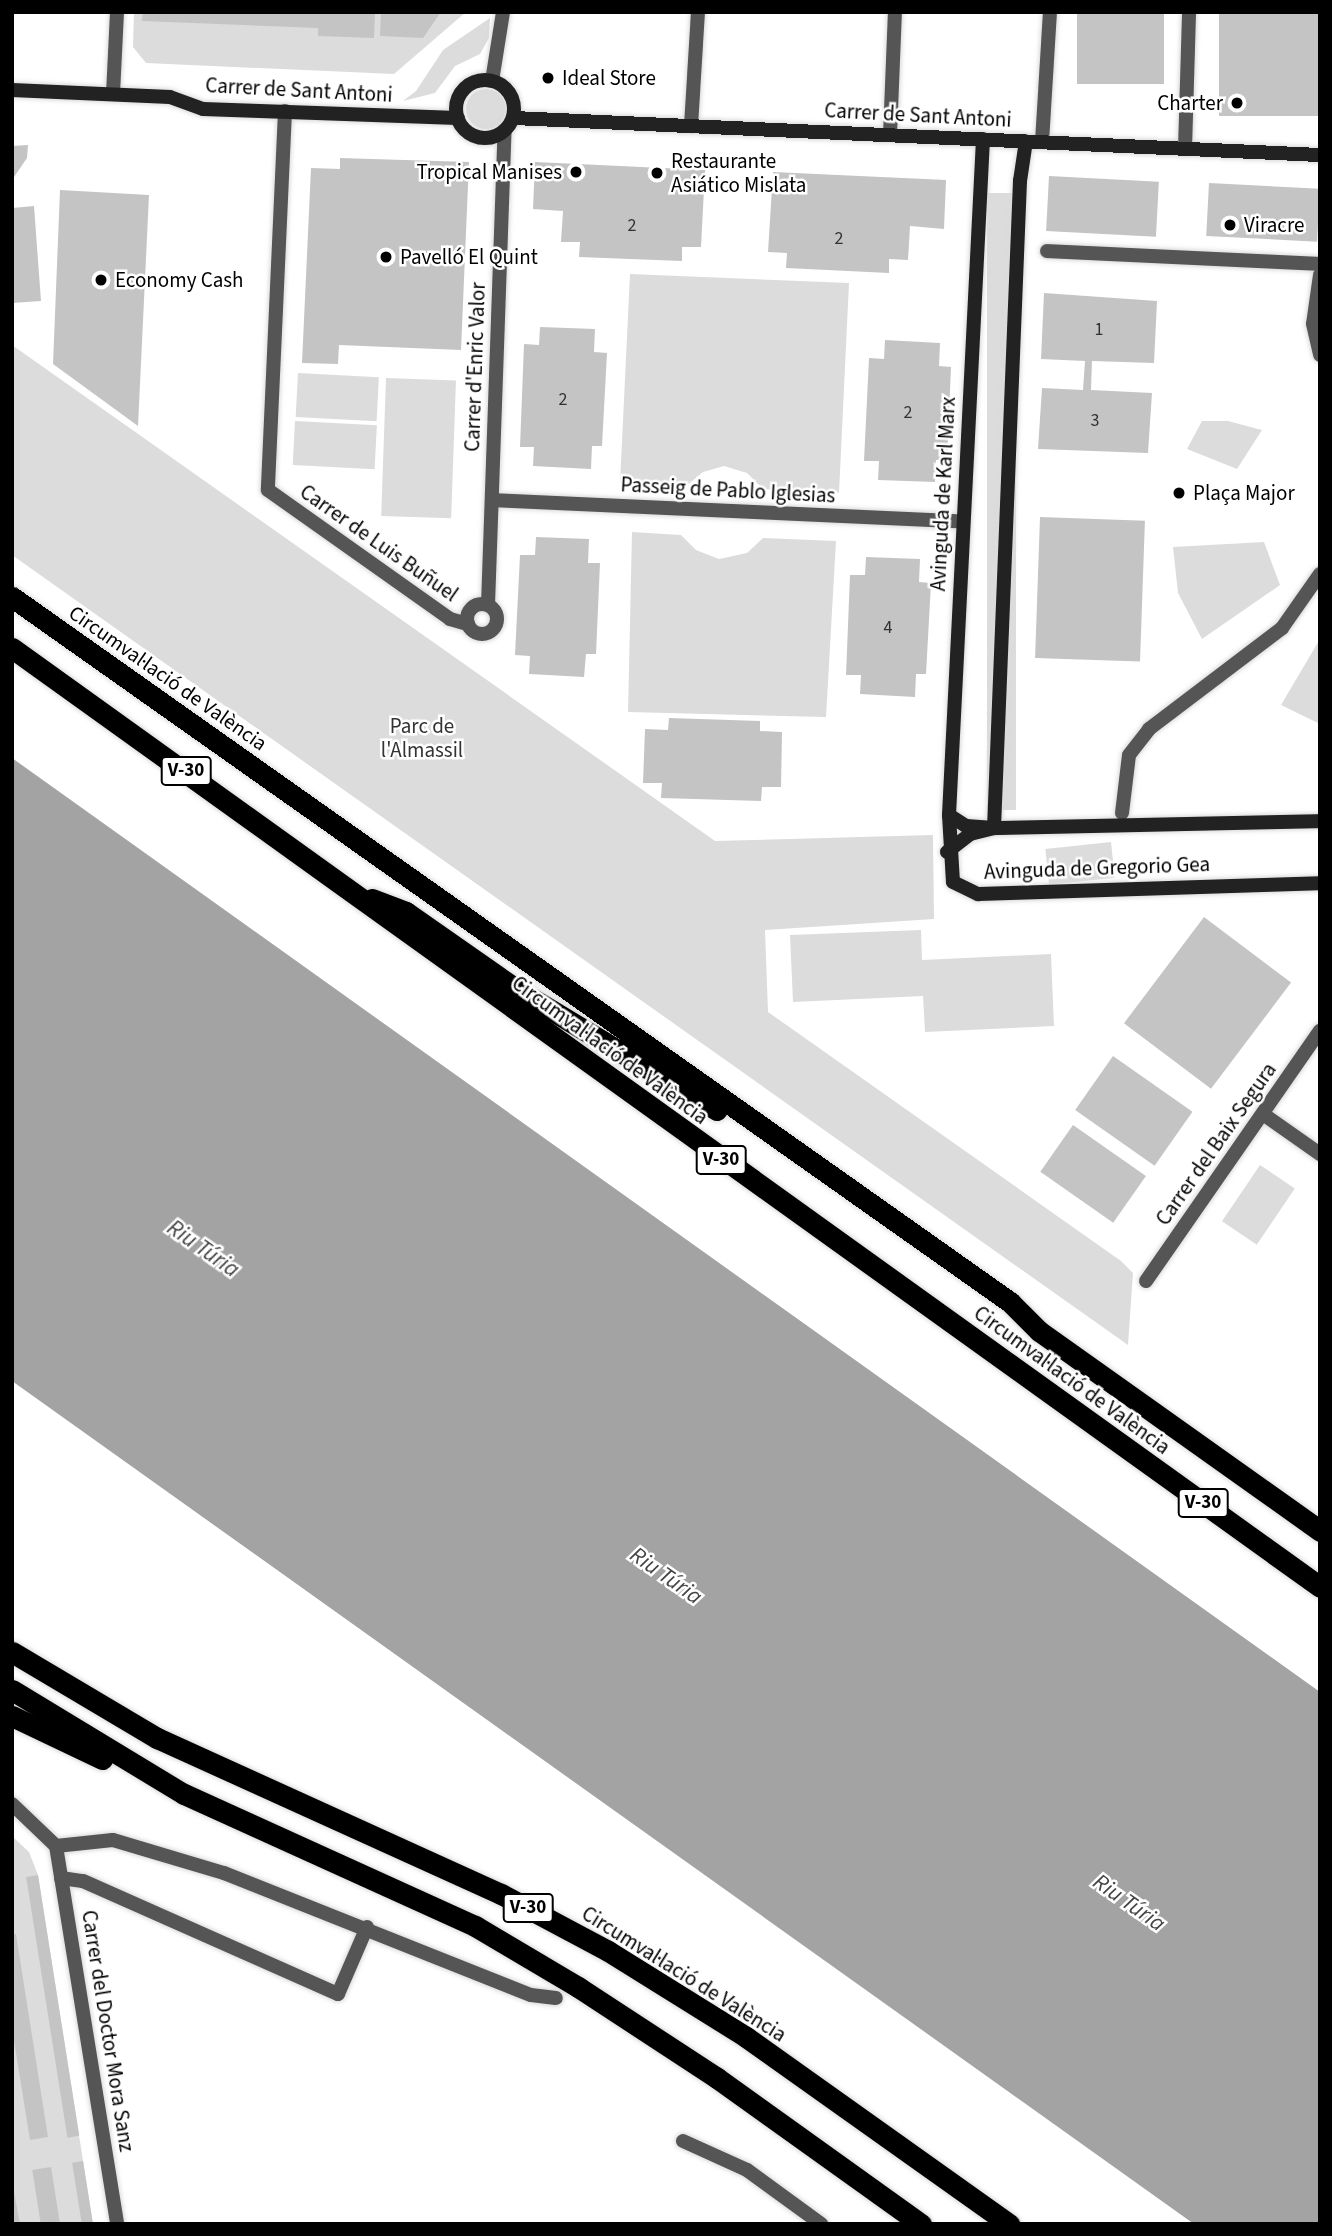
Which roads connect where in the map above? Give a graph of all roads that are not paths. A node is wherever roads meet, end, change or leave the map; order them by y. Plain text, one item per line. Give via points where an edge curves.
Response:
1 (117, 12) edge
2 (503, 12) edge
3 (698, 12) edge
4 (895, 12) edge
5 (1050, 12) edge
6 (1189, 12) edge
7 (492, 80) junction
8 (12, 90) edge
9 (113, 94) junction
10 (285, 111) junction
11 (458, 118) junction
12 (514, 118) junction
13 (691, 126) junction
14 (505, 130) junction
15 (890, 135) junction
16 (983, 139) junction
17 (1026, 141) junction
18 (1042, 142) junction
19 (1185, 149) junction
20 (1320, 155) edge
21 (1047, 250) dead end
22 (1320, 264) edge
23 (1320, 275) edge
24 (1320, 355) edge
25 (492, 500) junction
26 (962, 521) junction
27 (1320, 573) edge
28 (12, 597) edge
29 (488, 605) junction
30 (468, 624) junction
31 (12, 648) edge
32 (1122, 813) dead end
33 (949, 815) junction
34 (1320, 821) edge
35 (994, 828) junction
36 (947, 852) junction
37 (1320, 883) edge
38 (360, 894) junction
39 (1320, 1031) edge
40 (1263, 1114) junction
41 (1320, 1154) edge
42 (1146, 1281) dead end
43 (1039, 1331) junction
44 (1320, 1531) edge
45 (1320, 1587) edge
46 (12, 1652) edge
47 (12, 1690) edge
48 (12, 1716) edge
49 (184, 1794) junction
50 (12, 1804) edge
51 (56, 1846) junction
52 (61, 1878) junction
53 (367, 1927) junction
54 (556, 1998) dead end
55 (683, 2141) dead end
56 (117, 2224) edge
57 (821, 2224) edge
58 (920, 2224) edge
59 (1009, 2224) edge

1 - 9 street
2 - 7 street
3 - 13 street
4 - 15 street
5 - 18 street
6 - 19 street
7 - 11 street via 467,86 458,100
7 - 12 street via 512,96
8 - 9 street, Carrer de Sant Antoni
9 - 10 street, Carrer de Sant Antoni via 170,97 203,108
10 - 11 street, Carrer de Sant Antoni
10 - 30 street, Carrer de Luis Buñuel via 268,490 450,619
11 - 14 street via 477,136
12 - 13 street, Carrer de Sant Antoni
12 - 14 street
13 - 15 street, Carrer de Sant Antoni
14 - 25 street, Carrer d'Enric Valor
15 - 16 street, Carrer de Sant Antoni
16 - 17 street, Carrer de Sant Antoni
16 - 26 street, Avinguda de Karl Marx
17 - 18 street, Carrer de Sant Antoni
17 - 35 street
18 - 19 street, Carrer de Sant Antoni
19 - 20 street, Carrer de Sant Antoni
21 - 22 street
23 - 24 street via 1313,324
25 - 26 street, Passeig de Pablo Iglesias
25 - 29 street, Carrer d'Enric Valor
26 - 33 street, Avinguda de Karl Marx
27 - 32 street via 1282,628 1149,729 1129,755
28 - 43 highway, Circumval·lació de València / V-30 via 987,1286
29 - 30 street via 473,606
29 - 30 street via 497,617 492,631 478,634
31 - 38 highway, Circumval·lació de València / V-30
33 - 35 street via 966,826
33 - 36 street, Avinguda de Karl Marx
34 - 35 street, Avinguda de Gregorio Gea
35 - 36 street, Avinguda de Gregorio Gea via 970,834
36 - 37 street, Avinguda de Gregorio Gea via 953,882 978,894
38 - 43 highway via 406,912 513,987 683,1088 1003,1311
38 - 45 highway, Circumval·lació de València / V-30 via 399,930
39 - 40 street, Carrer del Baix Segura
40 - 41 street
40 - 42 street, Carrer del Baix Segura
43 - 44 highway, Circumval·lació de València / V-30
46 - 59 highway, Circumval·lació de València / V-30 via 157,1738 501,1894 608,1951 746,2038
47 - 49 highway, V-30
48 - 49 highway
49 - 58 highway, V-30 via 475,1926 717,2078
50 - 51 street
51 - 52 street, Carrer del Doctor Mora Sanz
51 - 53 street via 113,1840 224,1873
52 - 53 street via 83,1881 338,1994
52 - 56 street, Carrer del Doctor Mora Sanz
53 - 54 street via 531,1995
55 - 57 street via 747,2170

